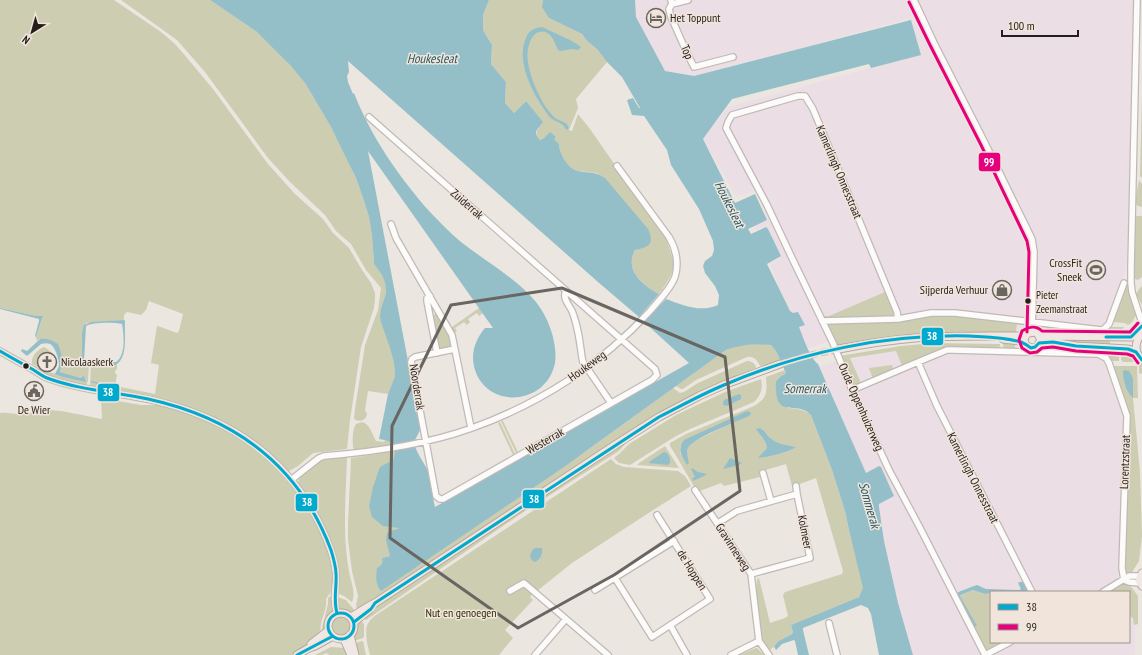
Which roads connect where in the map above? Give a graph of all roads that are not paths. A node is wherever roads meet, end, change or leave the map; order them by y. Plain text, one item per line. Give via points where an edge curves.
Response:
1 (688, 0) edge
2 (914, 0) edge
3 (1137, 0) edge
4 (672, 2) edge
5 (733, 57) dead end
6 (732, 115) joint
7 (369, 117) dead end
8 (617, 166) dead end
9 (391, 224) dead end
10 (1124, 283) dead end
11 (566, 291) junction
12 (430, 296) junction
13 (1136, 301) junction
14 (1142, 309) edge
15 (898, 319) junction
16 (822, 321) junction
17 (1033, 322) junction
18 (1142, 323) edge
19 (1142, 326) edge
20 (1032, 332) junction
21 (1142, 332) edge
22 (989, 336) junction
23 (1025, 336) junction
24 (621, 339) junction
25 (1039, 340) junction
26 (1025, 344) junction
27 (456, 349) junction
28 (839, 349) tunnel mouth
29 (1100, 350) junction
30 (0, 351) edge
31 (1138, 351) edge
32 (437, 353) junction
33 (1142, 360) edge
34 (918, 362) junction
35 (780, 364) tunnel mouth
36 (587, 367) junction
37 (852, 390) junction
38 (611, 403) junction
39 (471, 428) junction
40 (423, 442) junction
41 (763, 473) dead end
42 (292, 480) junction
43 (796, 486) dead end
44 (695, 490) dead end
45 (797, 494) junction
46 (771, 501) junction
47 (657, 515) dead end
48 (718, 523) junction
49 (674, 540) junction
50 (751, 574) junction
51 (615, 578) junction
52 (1124, 580) junction
53 (1141, 580) edge
54 (595, 590) dead end
55 (510, 591) dead end
56 (1031, 591) edge
57 (1105, 591) edge
58 (336, 613) junction
59 (352, 619) junction
60 (566, 619) junction
61 (829, 623) dead end
62 (670, 625) junction
63 (331, 633) junction
64 (347, 637) junction
65 (759, 641) junction
66 (1008, 643) edge
67 (297, 655) edge
68 (351, 655) edge
69 (355, 655) edge
70 (536, 655) edge
71 (607, 655) edge
72 (687, 655) edge
73 (731, 655) edge
74 (769, 655) edge
75 (837, 655) edge
76 (985, 655) edge

1 - 4 street
2 - 17 street via 1032,239
3 - 13 street via 1131,267 1132,292
4 - 5 street, Top via 669,9 671,17 694,67
6 - 15 street, Kamerlingh Onnesstraat via 805,96 813,109
6 - 16 street, Oude Oppenhuizerweg via 726,128 767,204
7 - 11 street, Zuiderrak
8 - 24 street, Houkeweg via 669,236 676,254 677,266 667,291
9 - 12 street via 396,238
10 - 17 street via 1106,328 1101,330
11 - 24 street, Zuiderrak
11 - 36 street via 564,297 575,321 582,358
12 - 27 street via 452,335
12 - 32 street via 427,301
13 - 14 street
13 - 18 street
15 - 16 street
15 - 17 street via 931,313 955,313
16 - 37 street, Oude Oppenhuizerweg
17 - 20 street
19 - 25 main road via 1131,337
20 - 23 main road
20 - 25 main road via 1036,333
21 - 31 main road
22 - 23 main road
22 - 26 main road
22 - 28 main road via 916,338
23 - 26 main road
24 - 36 street, Houkeweg
24 - 38 street, Westerrak via 655,369 657,375
25 - 26 main road via 1036,347 1028,347
25 - 29 main road
27 - 32 street, Noorderrak
27 - 39 street
29 - 31 main road via 1105,348
29 - 34 street via 946,350
29 - 52 street, Lorentzstraat via 1109,363 1127,416 1122,568
30 - 42 street via 46,377 67,384 160,402 211,419 230,428 270,456
31 - 33 main road
32 - 40 street, Noorderrak via 415,357 411,362
34 - 37 street
34 - 56 street, Kamerlingh Onnesstraat via 937,406
35 - 59 main road via 726,384 659,417 375,603 371,609
36 - 38 street
36 - 39 street, Houkeweg via 529,403
37 - 76 street, Oude Oppenhuizerweg via 889,470
38 - 40 street, Westerrak via 443,499 436,496
39 - 40 street, Houkeweg
40 - 42 street, Houkeweg via 368,452 324,456
41 - 46 street
42 - 58 street via 312,510 332,553 336,575
43 - 45 street, Kolmeer
44 - 48 street, Gravinneweg
45 - 46 street
45 - 50 street, Kolmeer via 810,558
46 - 48 street via 737,511
47 - 49 street, de Hoppen
48 - 50 street, Gravinneweg
49 - 51 street, de Hoppen
49 - 62 street, de Hoppen via 710,599
50 - 65 street, Gravinneweg
51 - 54 street, de Hoppen
51 - 62 street, de Hoppen via 652,637
52 - 53 street via 1129,576
52 - 57 street
55 - 60 street via 524,582
58 - 59 main road via 343,612
58 - 63 main road via 329,622
59 - 64 main road via 354,629
60 - 70 street
60 - 71 street
61 - 75 street
62 - 72 street
63 - 64 main road via 338,638
63 - 67 main road via 312,642
64 - 68 main road
64 - 69 main road
65 - 73 street
65 - 74 street, Gravinneweg
66 - 76 street

